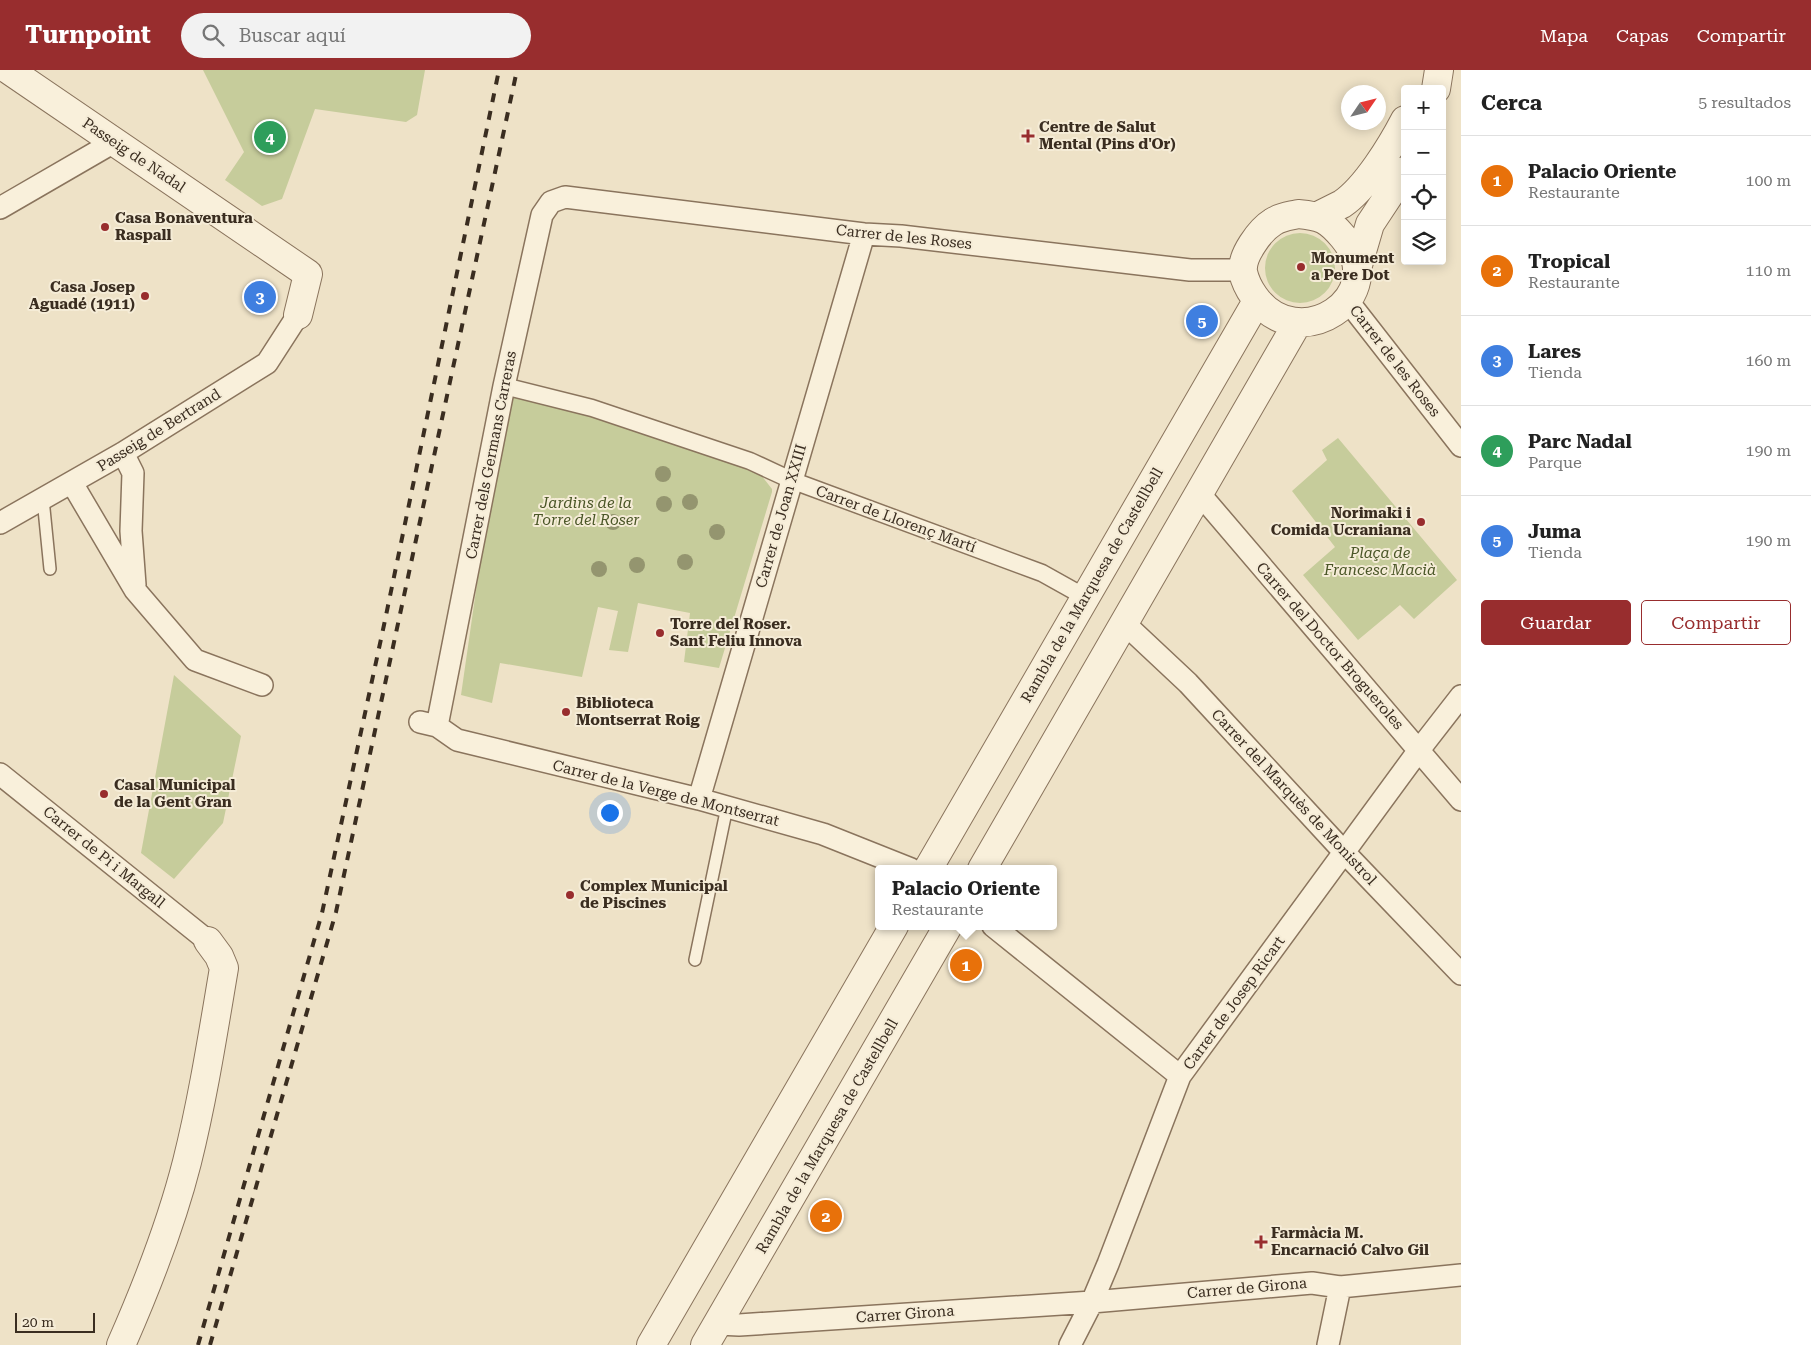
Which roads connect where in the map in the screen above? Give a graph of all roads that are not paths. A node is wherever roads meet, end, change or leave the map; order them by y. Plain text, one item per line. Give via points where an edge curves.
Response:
1 (9, 70) edge
2 (1401, 127) edge
3 (114, 142) junction
4 (1402, 175) edge
5 (565, 197) joint
6 (0, 208) edge
7 (1318, 216) junction
8 (864, 234) junction
9 (1358, 265) junction
10 (1243, 270) junction
11 (1257, 300) junction
12 (1347, 300) junction
13 (298, 315) joint
14 (1298, 322) junction
15 (504, 386) junction
16 (1461, 446) edge
17 (123, 453) junction
18 (791, 480) junction
19 (72, 483) junction
20 (1199, 493) junction
21 (43, 498) junction
22 (0, 523) edge
23 (50, 569) dead end
24 (135, 590) junction
25 (1085, 597) junction
26 (1124, 623) junction
27 (262, 685) dead end
28 (1461, 696) edge
29 (429, 724) joint
30 (1419, 750) junction
31 (0, 774) edge
32 (699, 799) junction
33 (1461, 800) edge
34 (727, 807) junction
35 (1344, 852) junction
36 (901, 865) edge
37 (930, 865) edge
38 (984, 865) edge
39 (892, 930) edge
40 (946, 930) edge
41 (998, 930) edge
42 (208, 942) joint
43 (695, 960) dead end
44 (1461, 974) edge
45 (1180, 1076) junction
46 (1461, 1275) edge
47 (1340, 1287) junction
48 (1092, 1302) junction
49 (712, 1334) edge
50 (121, 1345) edge
51 (652, 1345) edge
52 (1070, 1345) edge
53 (1328, 1345) edge

1 - 3 street, Passeig de Nadal
2 - 7 street via 1355,193
3 - 6 street
3 - 13 street, Passeig de Nadal via 308,274
4 - 9 street via 1370,224
5 - 8 street, Carrer de les Roses
5 - 15 street, Carrer dels Germans Carreras via 550,202 542,215
7 - 9 street via 1334,226 1350,246
7 - 10 street via 1298,214 1274,221 1259,233
8 - 10 street, Carrer de les Roses via 1190,270
8 - 18 street, Carrer de Joan XXIII
9 - 12 street via 1356,282
10 - 11 street via 1248,288
11 - 14 street via 1267,310
11 - 25 street, Rambla de la Marquesa de Castellbell
12 - 14 street via 1318,321
12 - 16 street, Carrer de les Roses
13 - 17 street, Passeig de Bertrand via 267,362
14 - 20 street
15 - 18 street, Carrer de Llorenç Martí via 592,408 680,436 750,461
15 - 29 street, Carrer dels Germans Carreras
17 - 19 street, Passeig de Bertrand
17 - 24 street via 133,473 131,531
18 - 25 street, Carrer de Llorenç Martí via 1042,573
18 - 32 street, Carrer de Joan XXIII
19 - 21 street, Passeig de Bertrand
19 - 24 street
20 - 26 street
20 - 30 street, Carrer del Doctor Brogueroles
21 - 22 street, Passeig de Bertrand
21 - 23 lane
24 - 27 street via 195,660
25 - 37 street, Rambla de la Marquesa de Castellbell
26 - 35 street, Carrer del Marquès de Monistrol via 1188,683
26 - 38 street
28 - 30 street, Carrer de Josep Ricart
29 - 32 street, Carrer de la Verge de Montserrat via 457,740
30 - 33 street, Carrer del Doctor Brogueroles
30 - 35 street, Carrer de Josep Ricart
31 - 42 street, Carrer de Pi i Margall
32 - 34 street, Carrer de la Verge de Montserrat
34 - 36 street, Carrer de la Verge de Montserrat via 823,834
34 - 43 lane
35 - 44 street, Carrer del Marquès de Monistrol
35 - 45 street, Carrer de Josep Ricart
39 - 51 street
40 - 49 street, Rambla de la Marquesa de Castellbell
41 - 45 street
42 - 50 street via 224,968 203,1089 167,1230
45 - 48 street, Carrer de Josep Ricart
46 - 47 street, Carrer de Girona
47 - 48 street, Carrer de Girona via 1312,1283
47 - 53 street
48 - 49 street, Carrer Girona via 739,1325
48 - 52 street, Carrer de Josep Ricart

